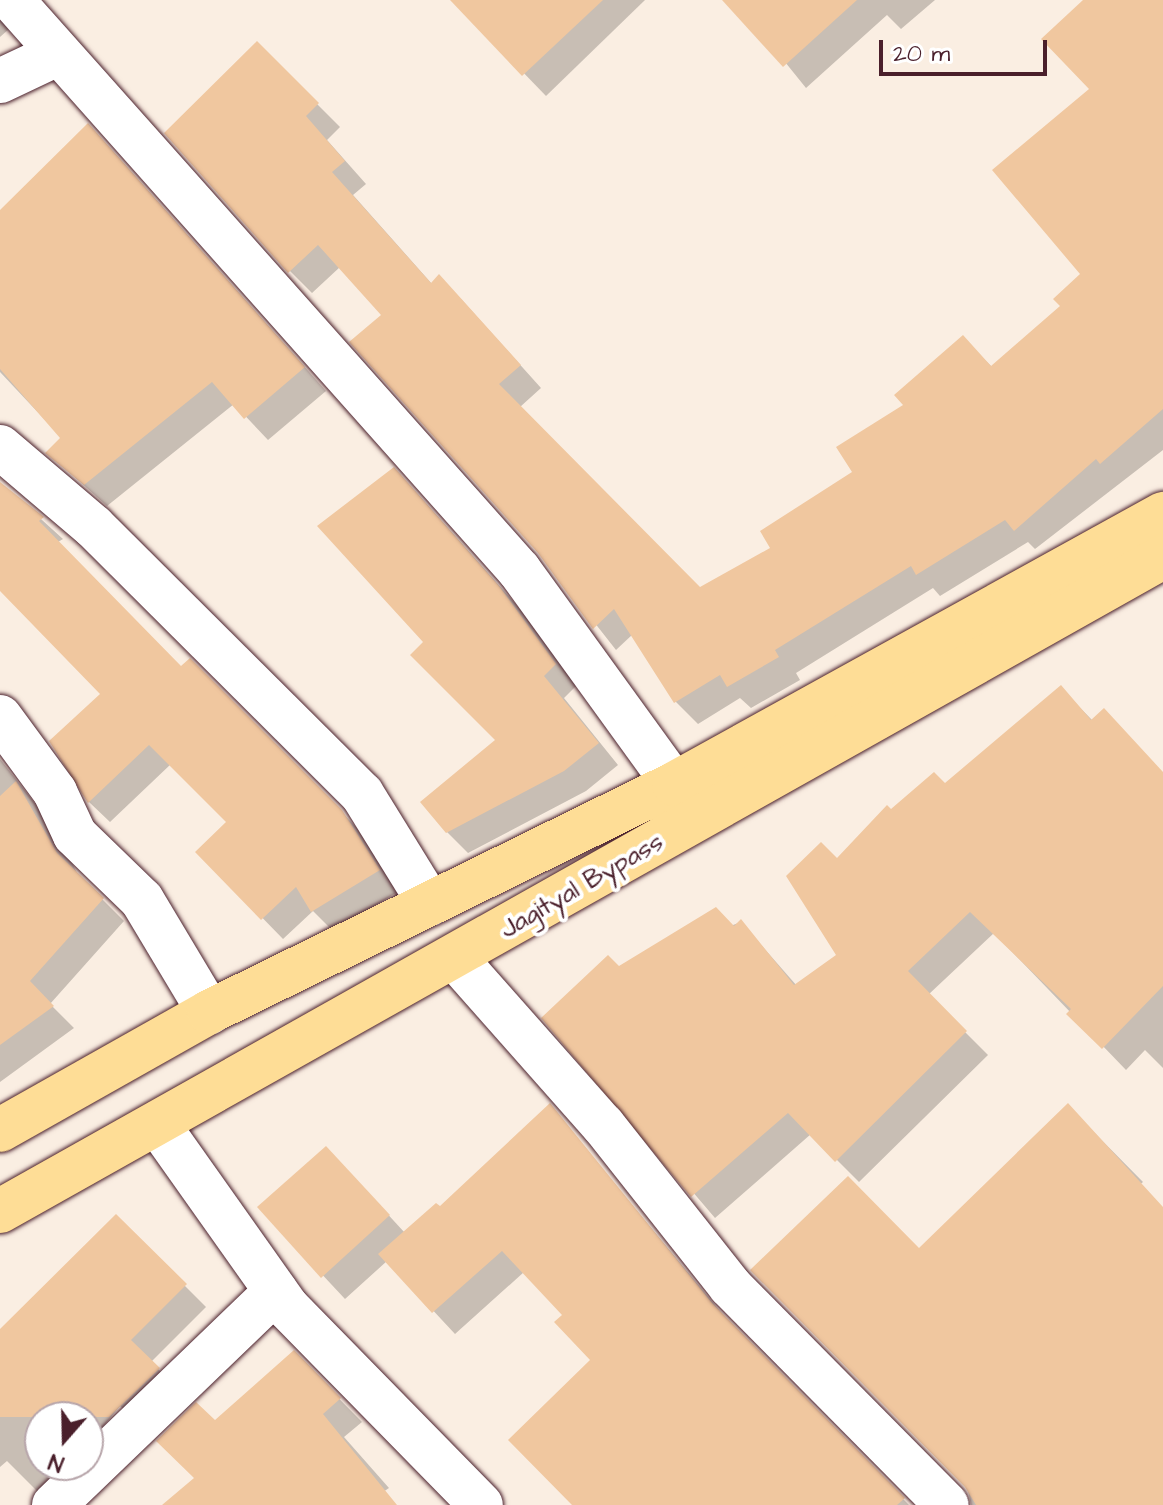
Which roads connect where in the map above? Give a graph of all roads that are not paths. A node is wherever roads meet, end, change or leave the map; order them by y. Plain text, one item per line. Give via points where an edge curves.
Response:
1 (12, 0) edge
2 (57, 54) junction
3 (0, 81) edge
4 (6, 463) edge
5 (1163, 514) edge
6 (1163, 557) edge
7 (0, 717) edge
8 (674, 784) junction
9 (430, 904) junction
10 (455, 958) junction
11 (209, 1012) junction
12 (159, 1126) junction
13 (0, 1130) edge
14 (0, 1211) edge
15 (276, 1291) junction
16 (54, 1505) edge
17 (481, 1505) edge
18 (947, 1505) edge

1 - 2 street
2 - 3 street
2 - 8 street via 519,570
4 - 9 street via 94,527 362,794
5 - 8 main road, Jagityal Bypass
6 - 10 main road, Jagityal Bypass
7 - 11 street via 55,792 75,835 142,900
8 - 9 main road, Jagityal Bypass
9 - 11 main road, Jagityal Bypass
10 - 12 main road, Jagityal Bypass
10 - 18 street via 603,1125 730,1286
11 - 13 main road, Jagityal Bypass
12 - 14 main road, Jagityal Bypass
12 - 15 street
15 - 16 street
15 - 17 street

